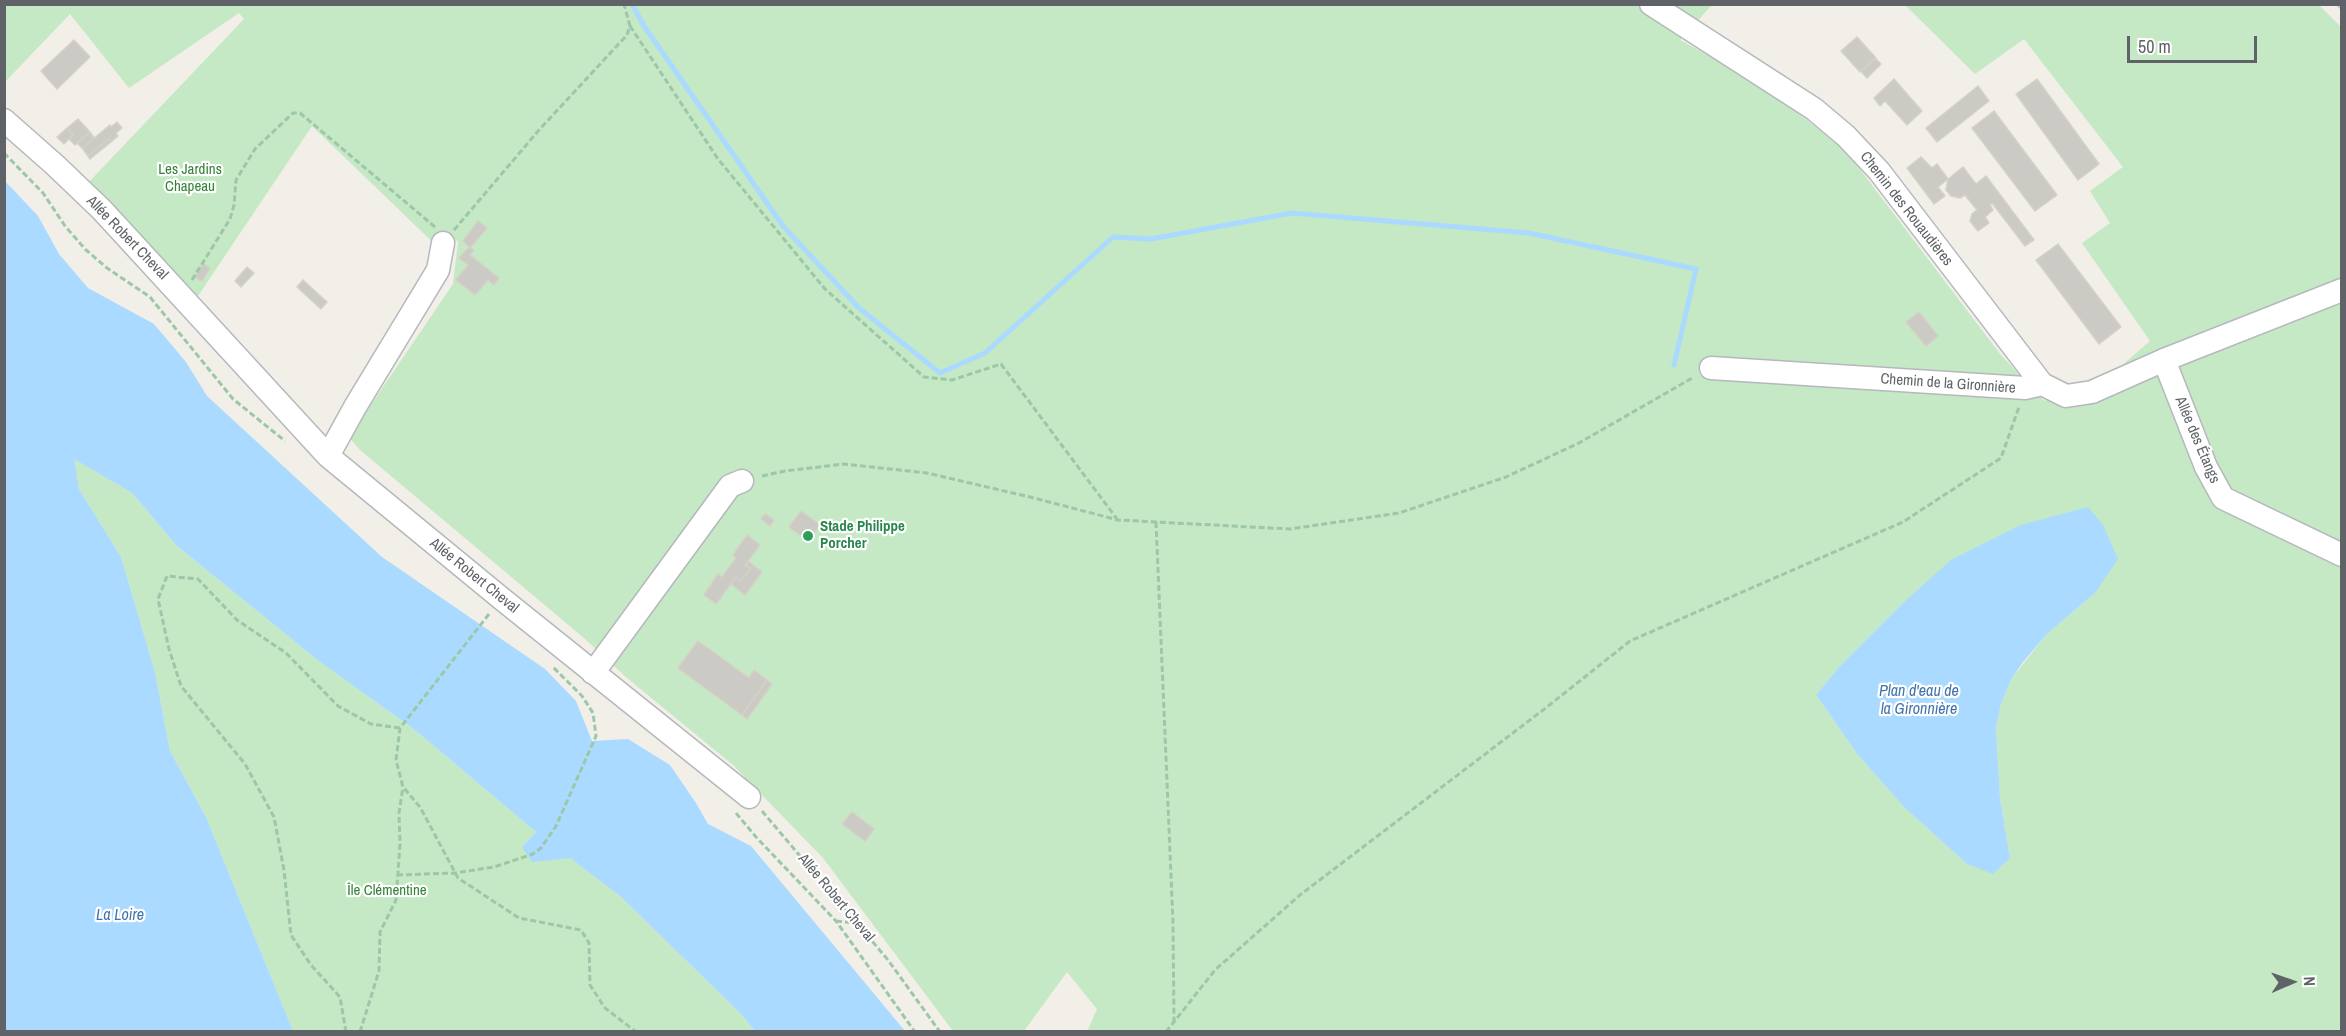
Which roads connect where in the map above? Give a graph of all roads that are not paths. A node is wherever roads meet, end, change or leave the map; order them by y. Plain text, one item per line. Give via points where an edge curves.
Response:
1 (1651, 4) edge
2 (4, 120) edge
3 (445, 240) road end
4 (2342, 290) edge
5 (2164, 360) junction
6 (1711, 368) road end
7 (2034, 386) junction
8 (328, 456) junction
9 (742, 481) road end
10 (2342, 555) edge
11 (593, 673) junction
12 (749, 797) road end

1 - 7 street, Chemin des Rouaudières via 1814,109 1846,136 1879,171
2 - 8 street, Allée Robert Cheval via 63,172
3 - 8 street via 438,270
4 - 5 street, Chemin de la Gironnière
5 - 7 street, Chemin de la Gironnière via 2092,392 2066,396
5 - 10 street, Allée des Étangs via 2206,467 2223,498
6 - 7 street, Chemin de la Gironnière
8 - 11 street, Allée Robert Cheval
9 - 11 street via 730,486
11 - 12 street, Allée Robert Cheval

